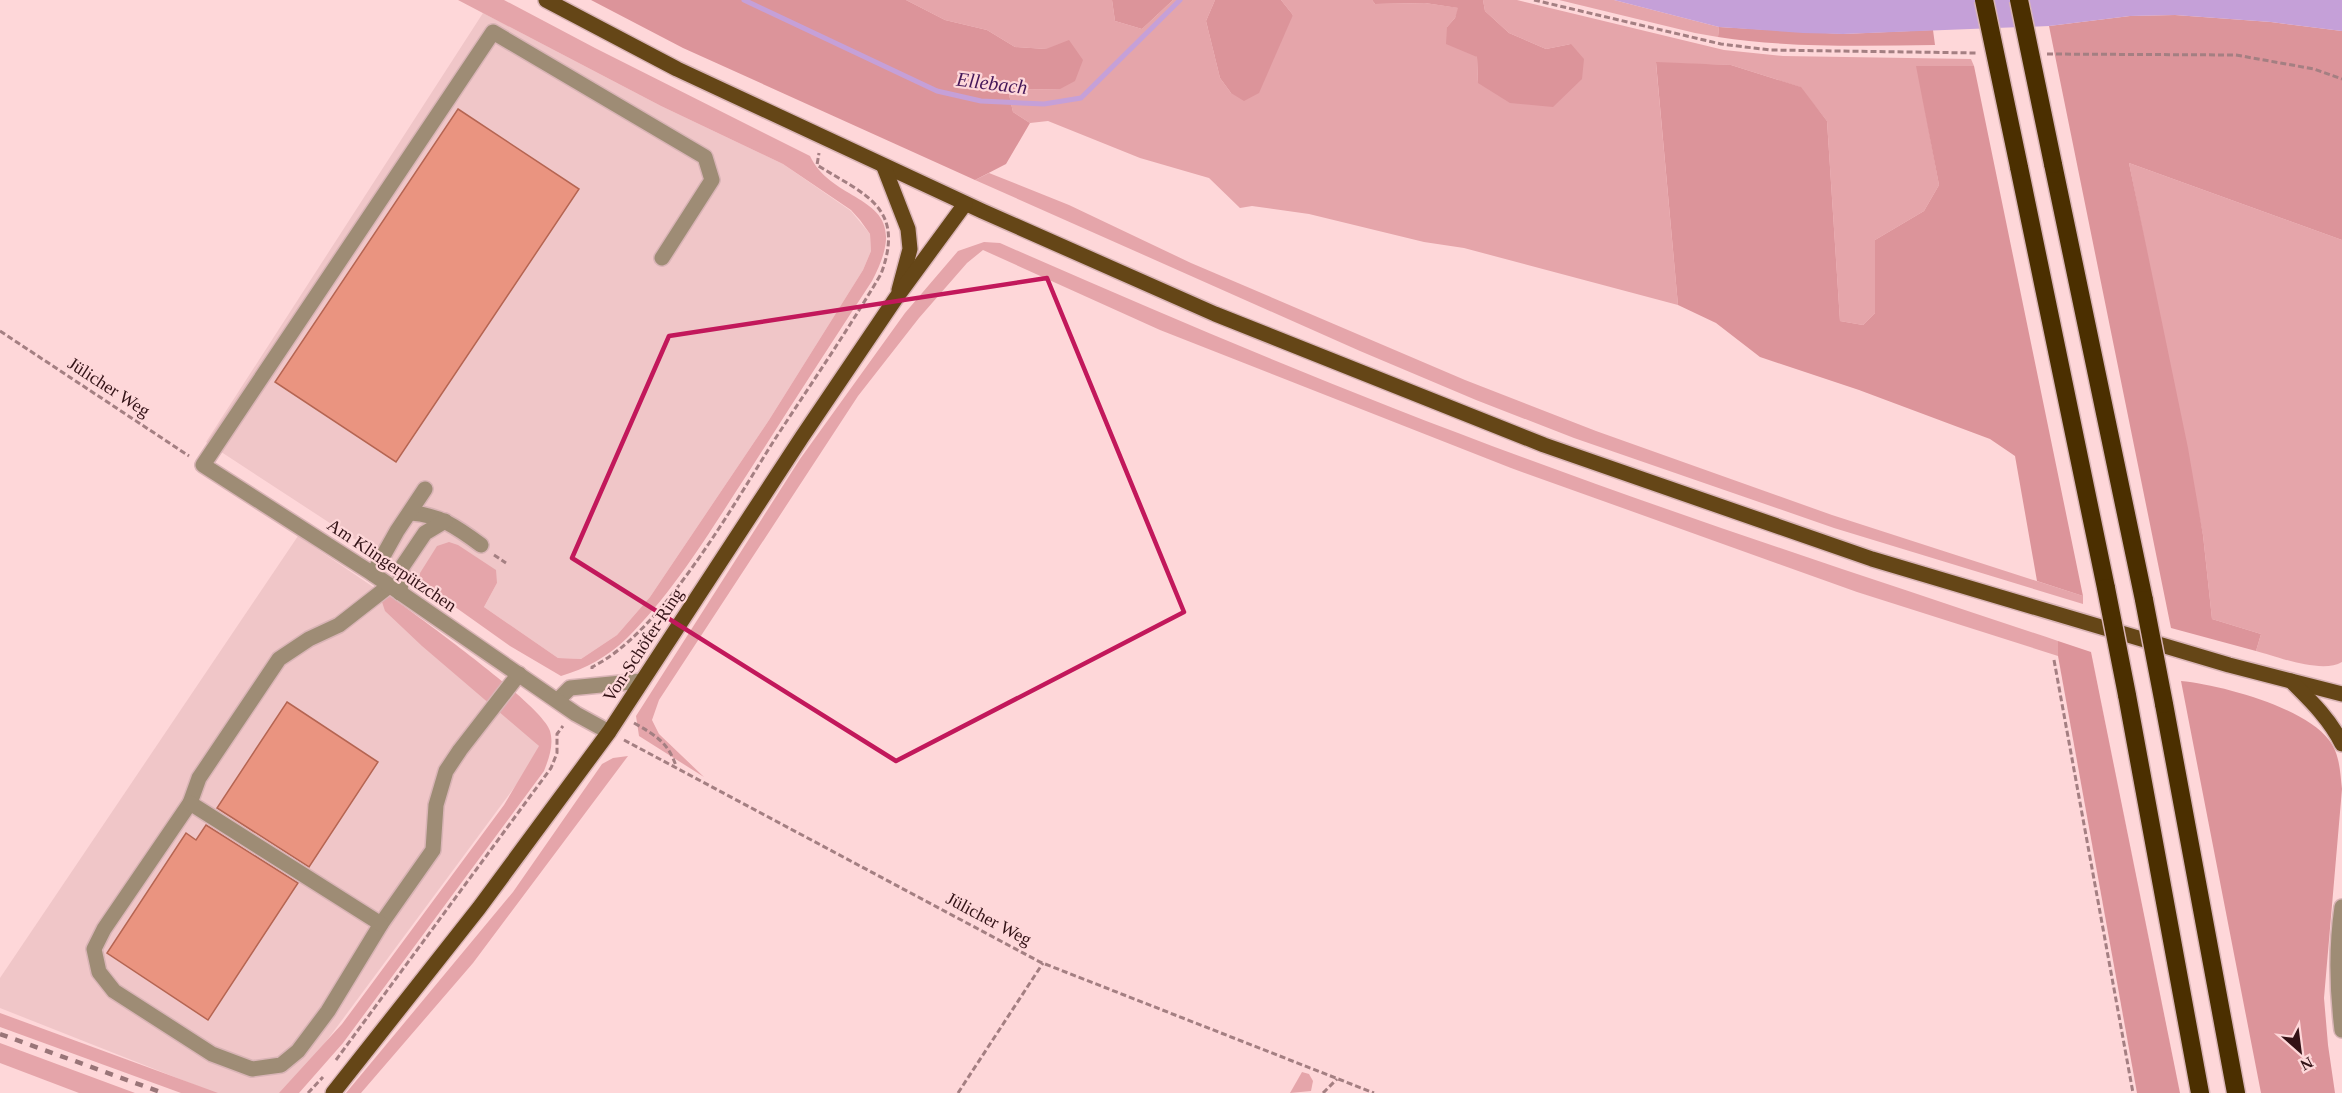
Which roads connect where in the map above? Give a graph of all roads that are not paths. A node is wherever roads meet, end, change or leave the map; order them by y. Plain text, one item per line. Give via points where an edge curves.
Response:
1 (546, 0) edge
2 (1984, 0) edge
3 (2019, 0) edge
4 (884, 167) junction
5 (965, 204) junction
6 (662, 258) dead end
7 (896, 298) junction
8 (425, 489) dead end
9 (411, 513) junction
10 (445, 521) junction
11 (479, 538) dead end
12 (372, 574) junction
13 (394, 589) junction
14 (519, 674) junction
15 (642, 681) junction
16 (2291, 681) junction
17 (2342, 694) edge
18 (558, 700) junction
19 (609, 732) junction
20 (2342, 744) edge
21 (190, 803) junction
22 (2342, 907) edge
23 (381, 924) junction
24 (2342, 1030) edge
25 (333, 1093) edge
26 (2200, 1093) edge
27 (2236, 1093) edge

1 - 4 main road via 677,69
2 - 26 highway, bridge via 2106,588
3 - 27 highway, bridge via 2145,600
4 - 5 main road
4 - 7 main road via 908,229 910,249
5 - 7 main road, Von-Schöfer-Ring
5 - 16 main road via 1215,314 1544,445 1872,559
6 - 12 street, Am Klingerpützchen via 712,180 705,157 493,32 203,465
7 - 15 main road, Von-Schöfer-Ring
8 - 9 street
9 - 10 street via 429,514
9 - 12 street
10 - 11 street
10 - 13 street via 425,533 402,567
12 - 13 street, Am Klingerpützchen
13 - 14 street, Am Klingerpützchen
13 - 21 street via 279,659 199,778
14 - 18 street, Am Klingerpützchen
14 - 23 street via 446,771 436,805 433,850
15 - 18 street via 570,688
15 - 19 main road, Von-Schöfer-Ring
16 - 17 main road
16 - 20 main road via 2316,705
18 - 19 street, Am Klingerpützchen
19 - 25 main road, Von-Schöfer-Ring via 472,917
21 - 23 street
21 - 23 street via 94,949 99,972 114,991 167,1026 232,1063 252,1069 281,1065 298,1051 328,1011
22 - 24 street via 2337,954

